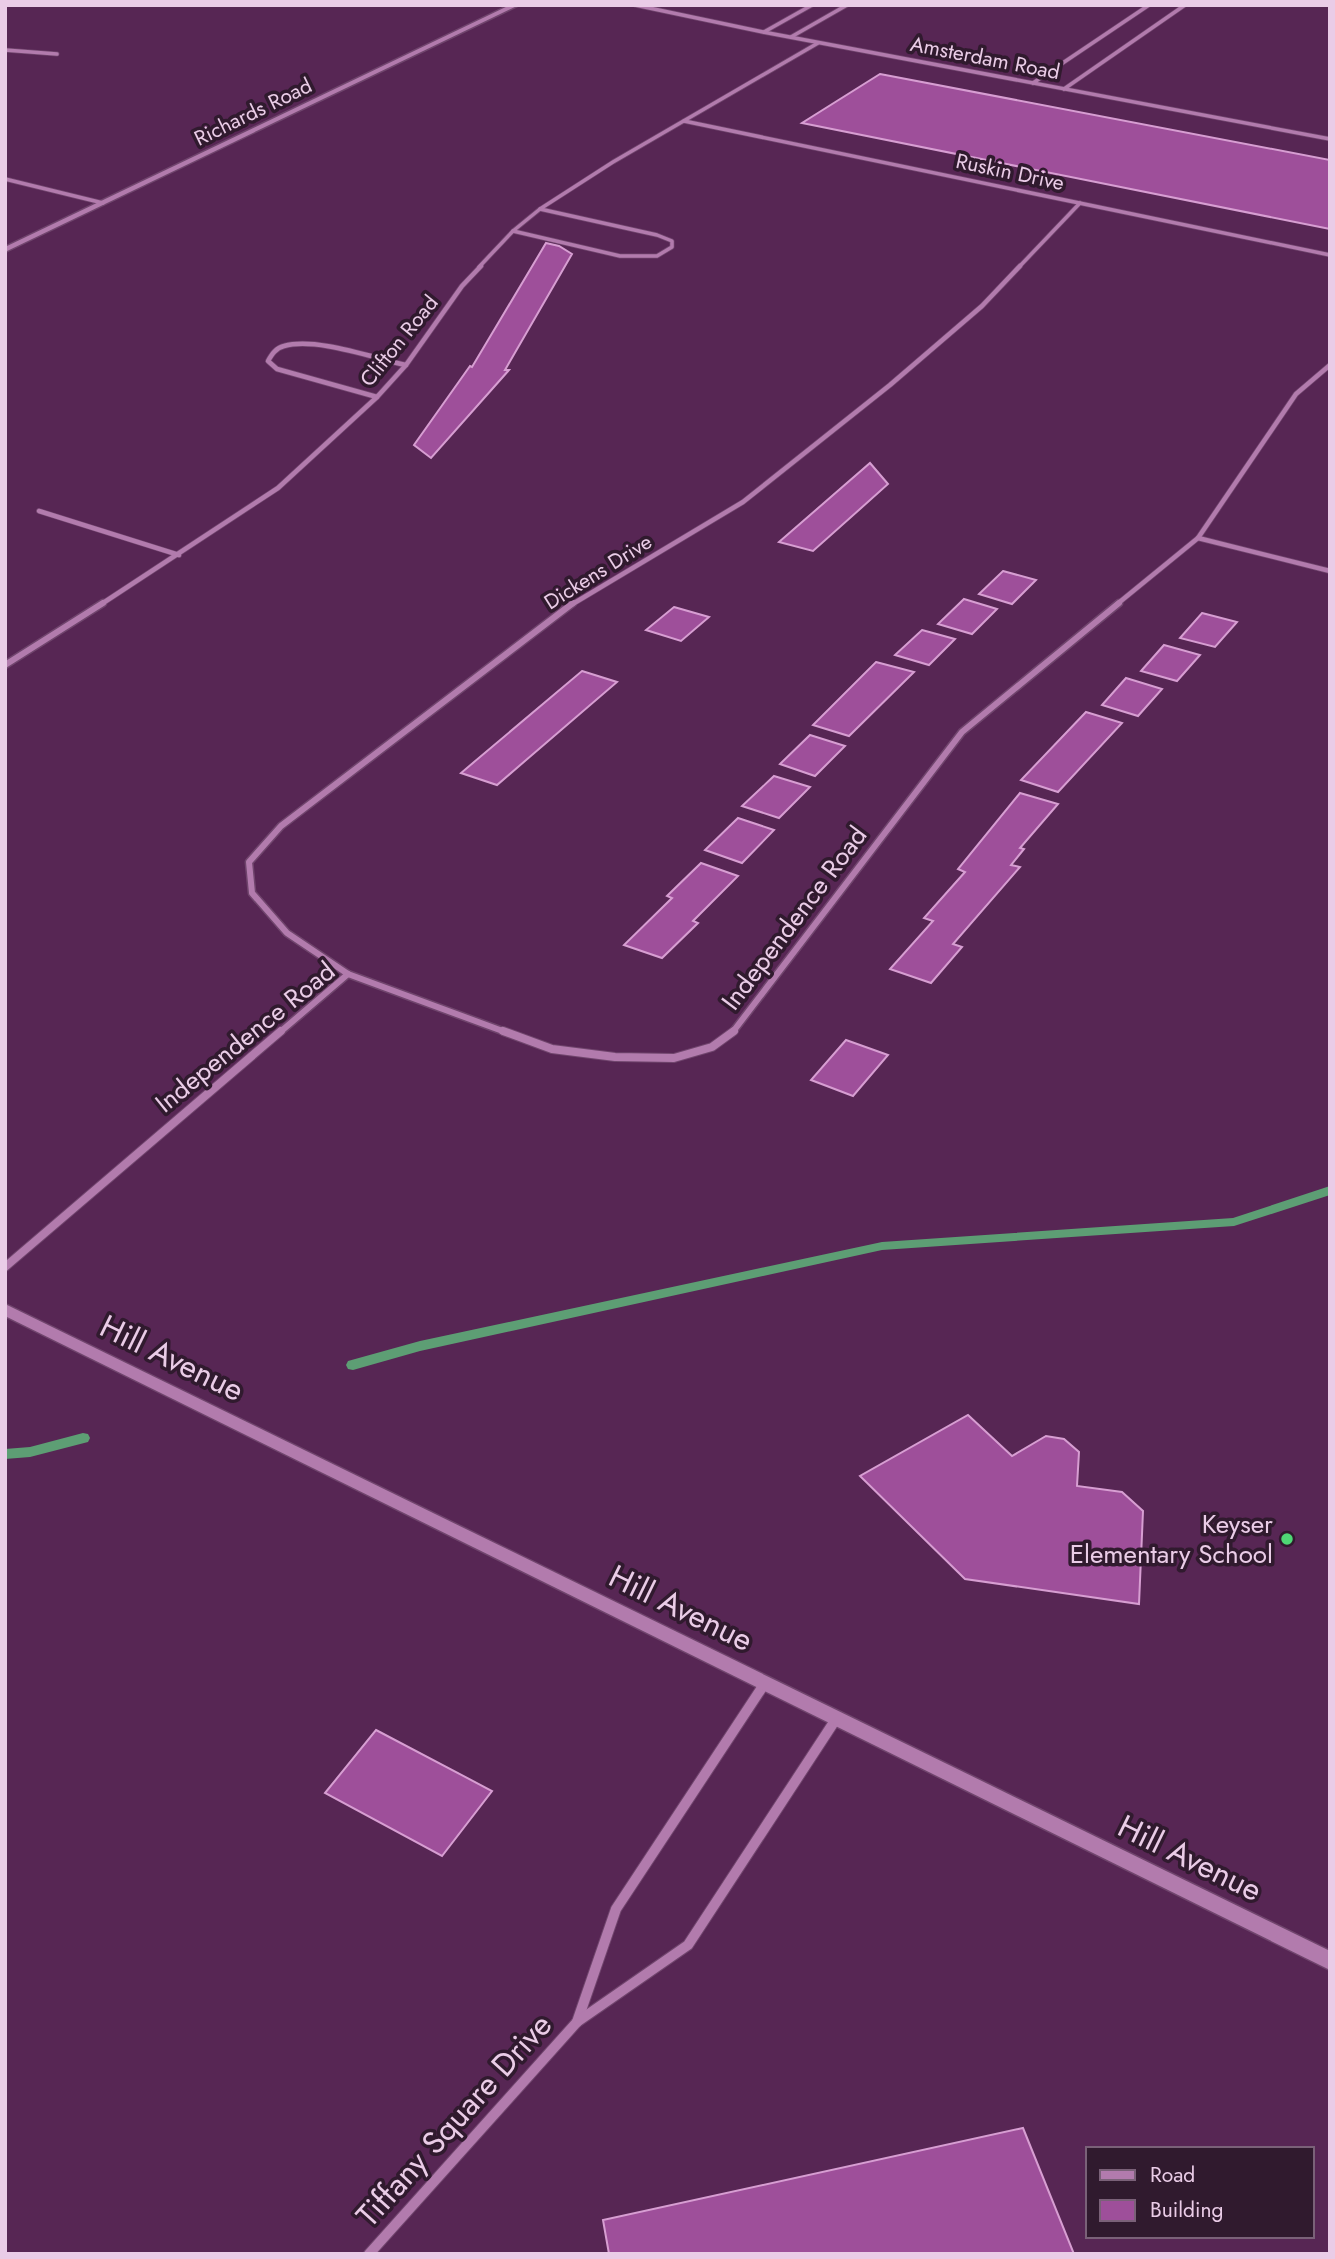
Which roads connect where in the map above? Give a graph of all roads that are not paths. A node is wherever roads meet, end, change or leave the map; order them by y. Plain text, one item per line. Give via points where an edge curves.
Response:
1 (516, 5) edge
2 (635, 5) edge
3 (812, 5) edge
4 (847, 5) edge
5 (1149, 5) edge
6 (1185, 5) edge
7 (763, 32) junction
8 (790, 37) junction
9 (818, 43) junction
10 (5, 50) edge
11 (57, 54) dead end
12 (1033, 83) junction
13 (1064, 89) junction
14 (684, 121) junction
15 (1330, 139) edge
16 (5, 179) edge
17 (103, 203) junction
18 (1080, 203) junction
19 (540, 209) junction
20 (513, 231) junction
21 (5, 250) edge
22 (1330, 255) edge
23 (405, 365) junction
24 (1330, 365) edge
25 (377, 397) junction
26 (39, 512) dead end
27 (1198, 538) junction
28 (179, 555) junction
29 (1330, 571) edge
30 (5, 665) edge
31 (348, 974) junction
32 (5, 1268) edge
33 (5, 1309) edge
34 (766, 1682) junction
35 (837, 1718) junction
36 (1330, 1961) edge
37 (577, 2022) junction
38 (369, 2254) edge

1 - 17 street, Richards Road
2 - 7 street, Amsterdam Road
3 - 7 street
4 - 8 street
5 - 12 street
6 - 13 street
7 - 8 street, Amsterdam Road
8 - 9 street, Amsterdam Road
9 - 12 street, Amsterdam Road
9 - 14 street, Clifton Road
10 - 11 street
12 - 13 street, Amsterdam Road
13 - 15 street, Amsterdam Road
14 - 18 street, Ruskin Drive
14 - 19 street, Clifton Road
16 - 17 street
17 - 21 street, Richards Road
18 - 22 street, Ruskin Drive
18 - 31 street, Dickens Drive via 982,306 743,502 582,597 281,826 249,862 252,893 287,933
19 - 20 street, Clifton Road
19 - 20 street via 657,235 672,241 671,247 657,256 621,256
20 - 23 street, Clifton Road via 462,286
23 - 25 street, Clifton Road
23 - 25 street via 303,344 284,346 268,361 277,369
24 - 27 street, Independence Road via 1296,394
25 - 28 street, Clifton Road via 278,488
26 - 28 street
27 - 29 street
27 - 31 street, Independence Road via 962,732 737,1029 712,1047 674,1058 552,1049
28 - 30 street, Clifton Road
31 - 32 street, Independence Road
33 - 34 street, Hill Avenue
34 - 35 street, Hill Avenue
34 - 37 street, Tiffany Square Drive via 616,1909
35 - 36 street, Hill Avenue
35 - 37 street, Tiffany Square Drive via 688,1945
37 - 38 street, Tiffany Square Drive

